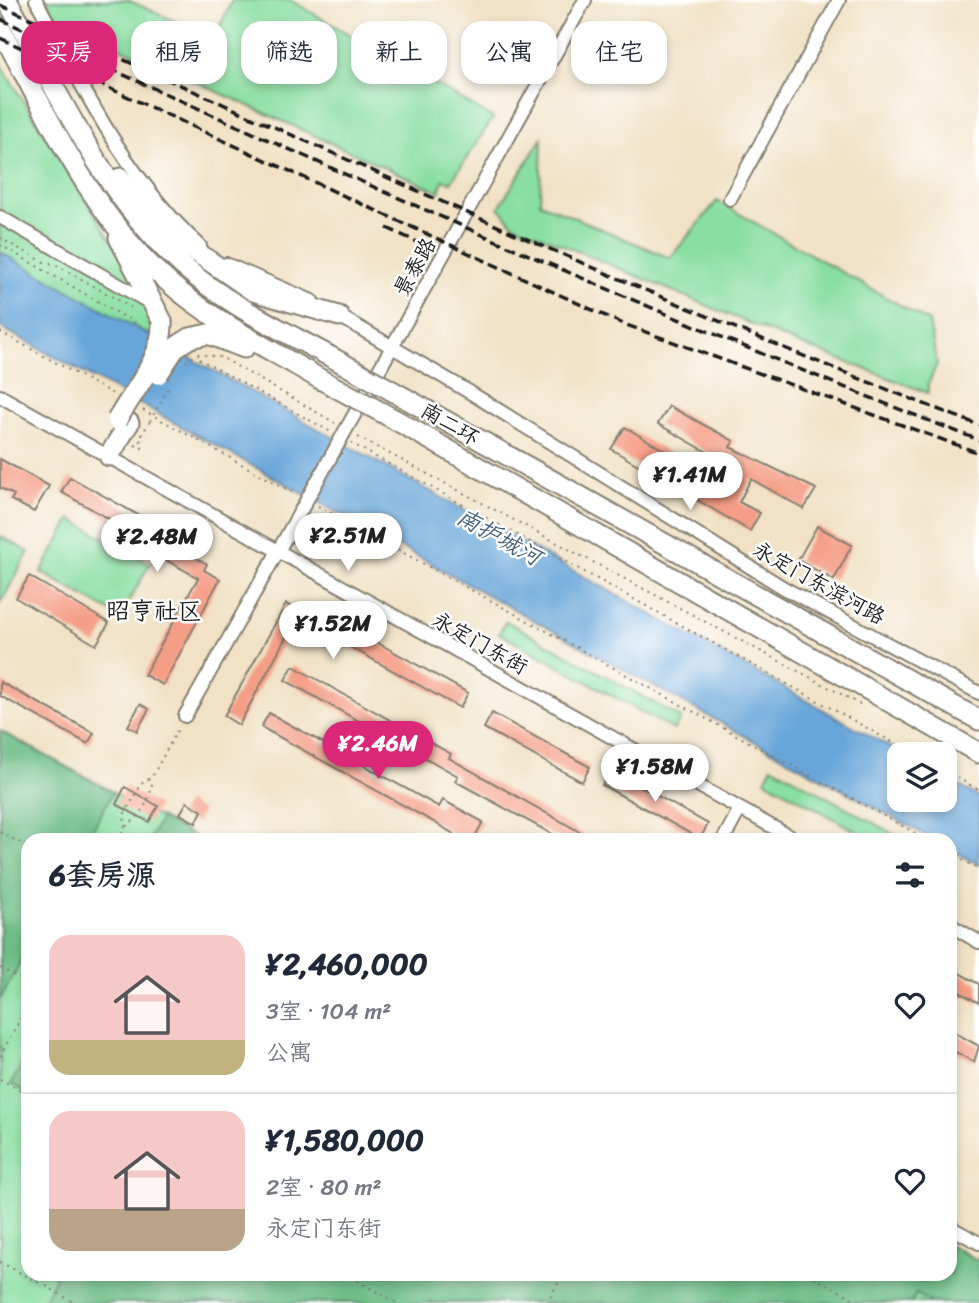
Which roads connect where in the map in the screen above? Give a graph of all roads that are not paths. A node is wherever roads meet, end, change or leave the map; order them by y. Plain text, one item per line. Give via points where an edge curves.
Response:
1 (7, 0) edge
2 (36, 0) edge
3 (585, 0) edge
4 (839, 0) edge
5 (0, 27) edge
6 (81, 132) junction
7 (730, 199) dead end
8 (0, 217) edge
9 (111, 222) junction
10 (339, 316) junction
11 (153, 318) junction
12 (393, 348) junction
13 (320, 379) junction
14 (0, 396) edge
15 (128, 417) junction
16 (104, 453) junction
17 (276, 552) junction
18 (979, 693) edge
19 (185, 716) road end
20 (979, 720) edge
21 (979, 753) edge
22 (740, 808) junction
23 (727, 833) edge
24 (784, 833) edge
25 (957, 930) edge
26 (979, 942) edge
27 (957, 1231) edge
28 (979, 1243) edge

1 - 6 highway, 南二环
2 - 10 street via 105,129 164,210 222,263
3 - 12 street, 景泰路
4 - 7 street
5 - 9 highway, 南二环 via 89,191
6 - 10 highway via 149,212 218,268 253,291
6 - 20 highway, 南二环, bridge via 135,218 183,266 258,316
8 - 11 street
9 - 11 highway
9 - 13 highway, 南二环 via 166,280 207,312
10 - 12 street, 永定门东滨河路
11 - 15 highway, bridge via 163,336
12 - 17 street, 景泰路, bridge
12 - 18 street, 永定门东滨河路 via 784,588
13 - 15 highway, bridge via 208,334 176,347
13 - 21 highway, 南二环, bridge
14 - 16 street, 永定门东街
15 - 16 highway
16 - 17 street, 永定门东街
17 - 19 street, 景泰路
17 - 22 street, 永定门东街
22 - 23 street
22 - 24 street, 永定门东街
25 - 26 street
27 - 28 street

